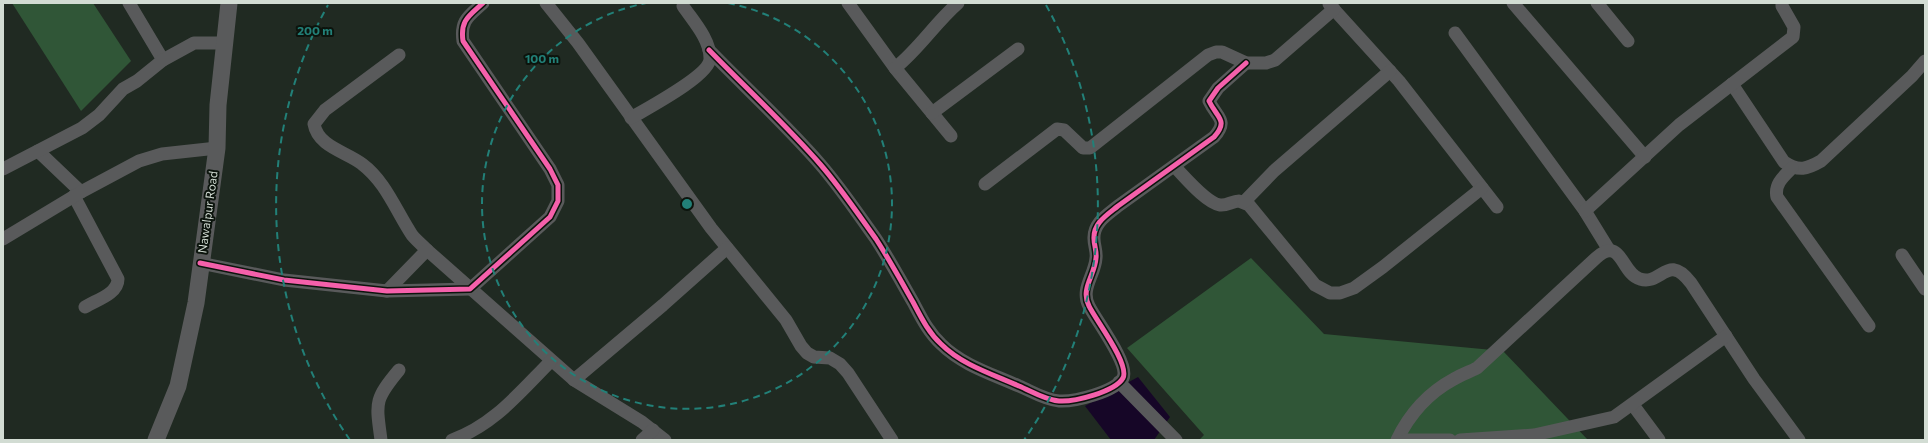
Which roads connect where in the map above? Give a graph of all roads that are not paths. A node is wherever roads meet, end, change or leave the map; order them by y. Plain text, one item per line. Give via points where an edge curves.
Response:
1 (129, 3) edge
2 (229, 3) edge
3 (483, 3) edge
4 (546, 3) edge
5 (848, 3) edge
6 (958, 3) edge
7 (1513, 3) edge
8 (1598, 3) edge
9 (1782, 3) edge
10 (684, 4) edge
11 (1331, 6) edge
12 (1455, 33) dead end
13 (1628, 41) dead end
14 (224, 43) junction
15 (1018, 49) dead end
16 (709, 50) junction
17 (399, 55) dead end
18 (163, 60) junction
19 (1925, 61) edge
20 (1246, 63) junction
21 (895, 68) junction
22 (1390, 71) junction
23 (1732, 84) junction
24 (932, 113) junction
25 (631, 118) junction
26 (951, 136) dead end
27 (217, 148) junction
28 (38, 151) junction
29 (1645, 157) junction
30 (1174, 166) junction
31 (1792, 168) junction
32 (3, 169) edge
33 (985, 184) dead end
34 (1482, 188) junction
35 (78, 194) junction
36 (1244, 202) junction
37 (1497, 207) dead end
38 (1585, 211) junction
39 (3, 239) edge
40 (727, 248) junction
41 (427, 250) junction
42 (1609, 250) junction
43 (1902, 255) dead end
44 (200, 263) junction
45 (470, 289) junction
46 (1925, 289) edge
47 (387, 291) junction
48 (85, 306) dead end
49 (1868, 326) dead end
50 (1726, 336) junction
51 (551, 361) junction
52 (400, 370) dead end
53 (574, 380) junction
54 (1119, 382) junction
55 (1633, 405) junction
56 (653, 430) junction
57 (156, 440) edge
58 (381, 440) edge
59 (452, 440) edge
60 (642, 440) edge
61 (665, 440) edge
62 (892, 440) edge
63 (1176, 440) edge
64 (1397, 440) edge
65 (1406, 440) edge
66 (1450, 440) edge
67 (1460, 440) edge
68 (1659, 440) edge
69 (1799, 440) edge

1 - 18 street
2 - 14 street, Nawalpur Road
3 - 45 street via 467,18 462,29 463,41 550,169 558,185 558,201 550,217
4 - 25 street
5 - 21 street
6 - 21 street via 912,55
7 - 29 street
8 - 13 street
9 - 23 street via 1794,27 1794,36
10 - 16 street
11 - 20 street via 1275,60 1266,63
11 - 22 street
12 - 38 street
14 - 18 street via 194,43
14 - 27 street, Nawalpur Road
15 - 24 street
16 - 25 street via 709,65 701,73
16 - 54 street via 820,164 876,240 930,332 951,353 974,366 1057,401 1097,394
17 - 41 street via 326,110 314,124 315,130 329,145 363,164 386,191 413,236
18 - 28 street via 123,90 99,115 82,128
19 - 31 street via 1821,161 1801,170
20 - 30 street via 1218,88 1209,101 1222,123 1222,128 1214,137
20 - 33 street via 1222,52 1208,55 1090,148 1083,148 1064,130 1058,129
21 - 24 street
22 - 34 street
22 - 36 street via 1274,171
23 - 29 street via 1679,125
23 - 31 street via 1784,162
24 - 26 street
25 - 40 street
27 - 35 street via 162,154 139,161
27 - 44 street, Nawalpur Road
28 - 32 street
28 - 35 street
29 - 38 street
30 - 36 street via 1216,204
30 - 54 street via 1104,216 1096,227 1095,268 1085,296 1121,362 1124,377
31 - 49 street via 1778,185 1777,197
34 - 36 street via 1383,267 1354,288 1340,293 1330,293 1315,285
34 - 37 street
35 - 39 street
35 - 48 street via 118,279 115,290
38 - 42 street
40 - 53 street
40 - 62 street via 781,313 807,353 814,357 830,358 848,372
41 - 45 street
41 - 47 street
42 - 50 street via 1615,252 1639,279 1645,280 1673,270 1682,272
42 - 64 street via 1596,258 1477,368 1426,398 1409,417
43 - 46 street
44 - 47 street via 284,280
44 - 57 street, Nawalpur Road via 196,303 178,386
45 - 47 street
45 - 51 street
50 - 55 street
50 - 69 street
51 - 53 street
51 - 59 street via 489,421 477,430
52 - 58 street via 384,389 378,401
53 - 56 street
54 - 63 street
55 - 67 street via 1614,417 1534,435
55 - 68 street
56 - 60 street
56 - 61 street
65 - 66 street

